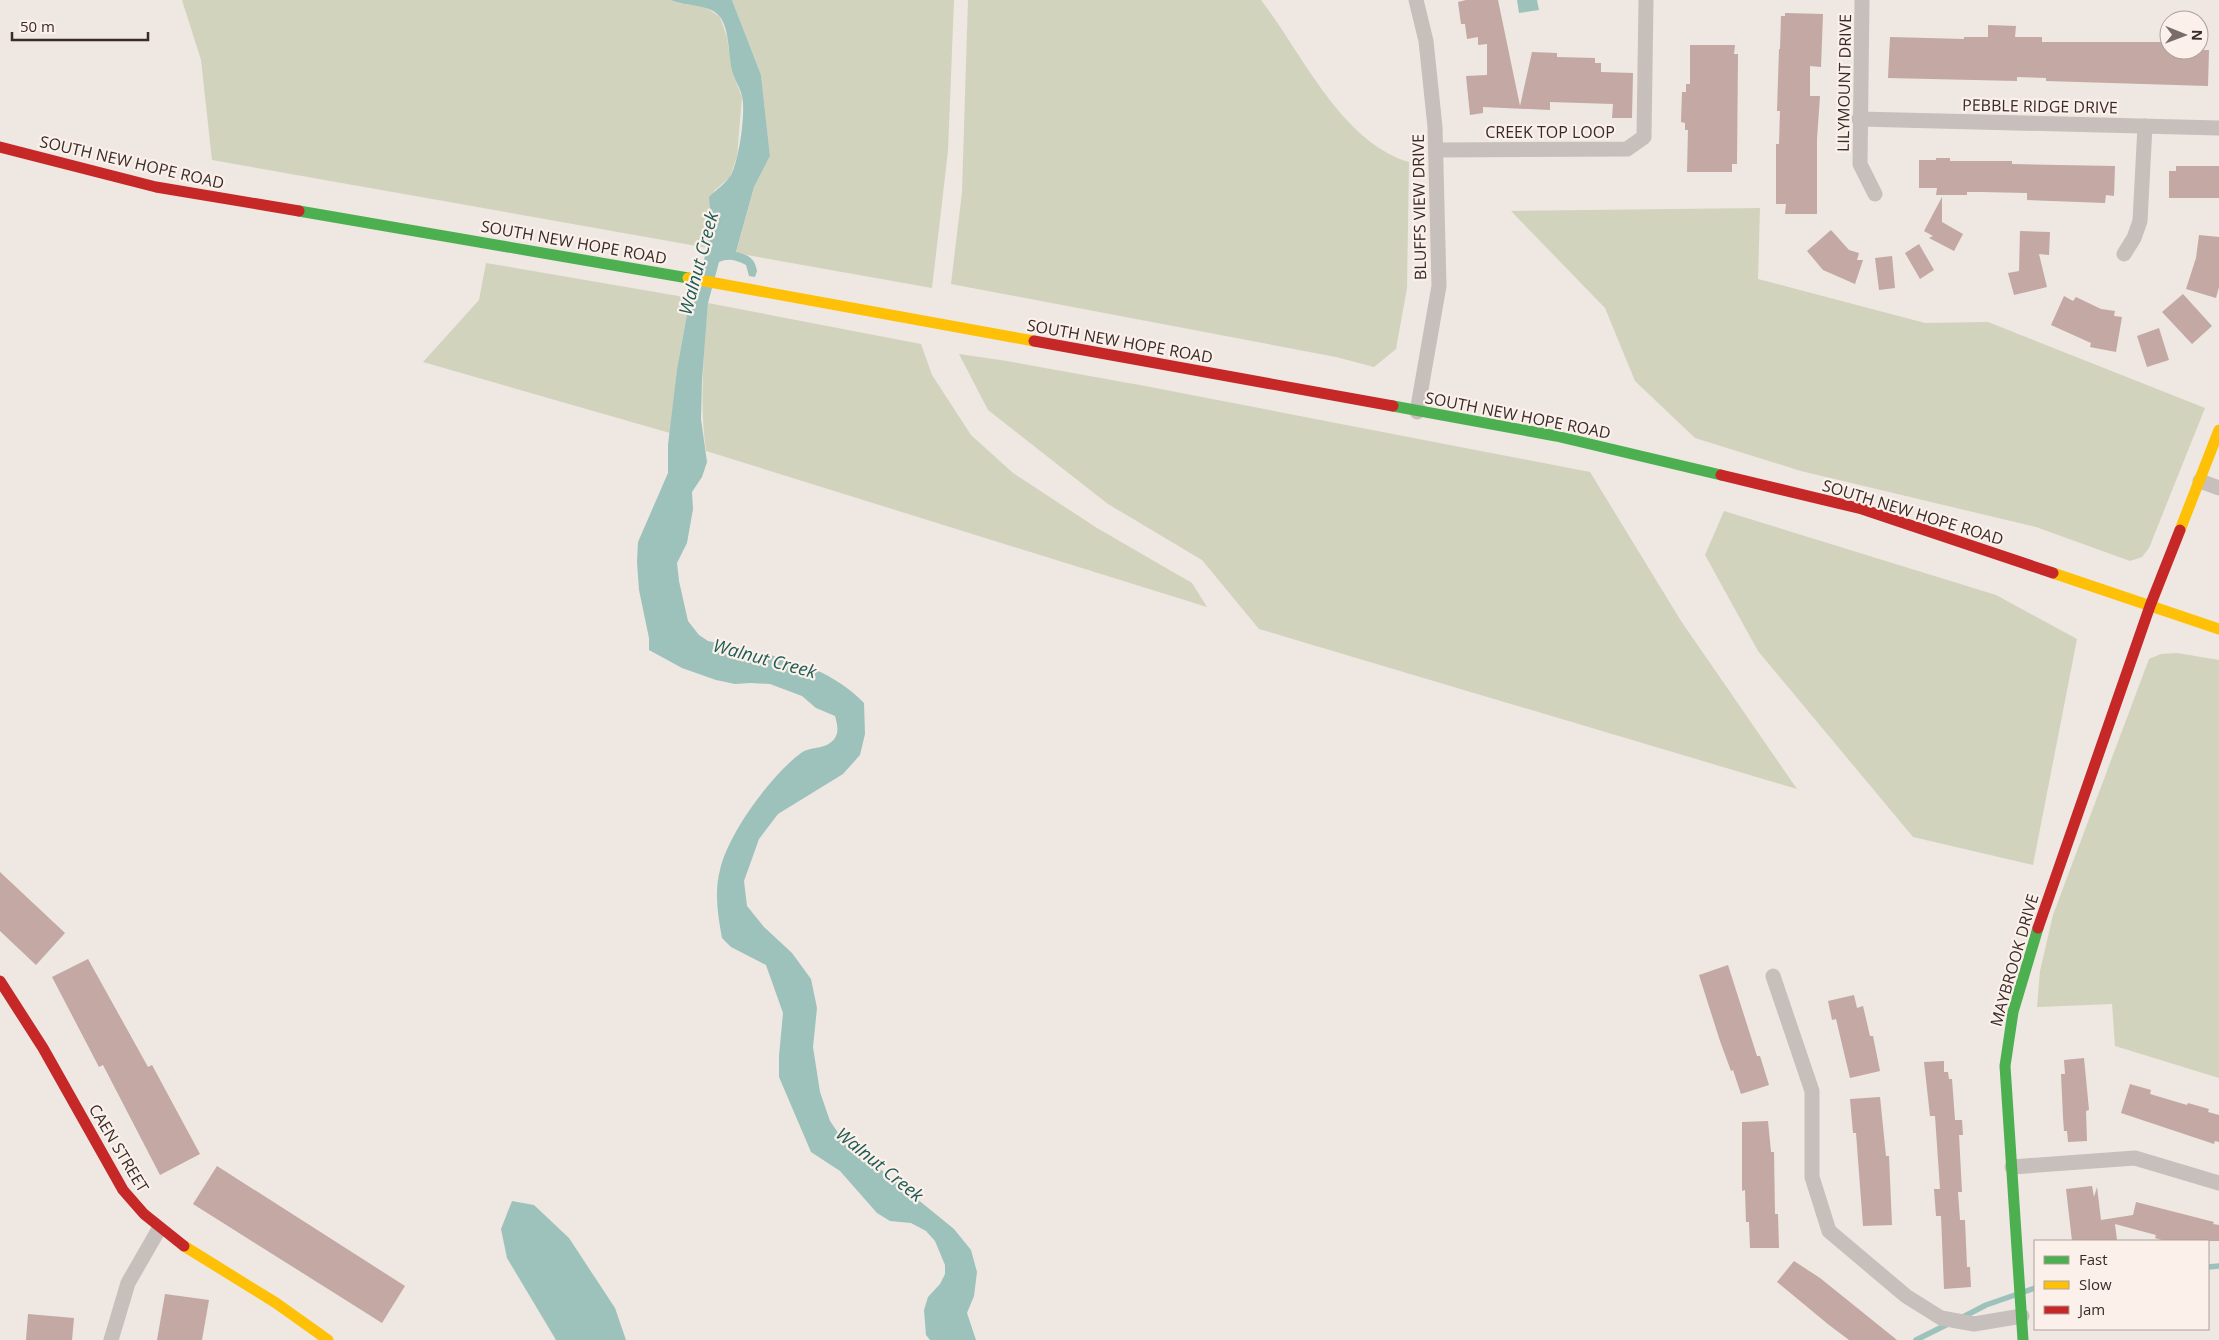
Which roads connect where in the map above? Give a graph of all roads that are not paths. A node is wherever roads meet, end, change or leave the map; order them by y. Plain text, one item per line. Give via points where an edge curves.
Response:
1 (1416, 0) edge
2 (1646, 0) edge
3 (1862, 0) edge
4 (1859, 119) junction
5 (2146, 126) junction
6 (2219, 128) edge
7 (0, 147) edge
8 (1436, 150) junction
9 (1875, 194) dead end
10 (2124, 254) dead end
11 (1417, 412) junction
12 (2219, 430) edge
13 (2200, 481) junction
14 (2219, 488) edge
15 (2150, 606) junction
16 (2219, 629) edge
17 (1773, 976) dead end
18 (0, 981) edge
19 (2012, 1168) junction
20 (2219, 1184) edge
21 (159, 1229) junction
22 (2022, 1316) junction
23 (111, 1340) edge
24 (328, 1340) edge
25 (2023, 1340) edge

1 - 8 street, BLUFFS VIEW DRIVE via 1426,41
2 - 8 street, CREEK TOP LOOP via 1644,137 1627,149
3 - 4 street, LILYMOUNT DRIVE
4 - 5 street, PEBBLE RIDGE DRIVE
4 - 9 street, LILYMOUNT DRIVE via 1860,164
5 - 6 street, PEBBLE RIDGE DRIVE
5 - 10 street via 2140,221
7 - 11 main road, SOUTH NEW HOPE ROAD via 156,187 593,261
8 - 11 street, BLUFFS VIEW DRIVE via 1439,286
11 - 15 main road, SOUTH NEW HOPE ROAD via 1556,436 1862,510
12 - 13 main road, MAYBROOK DRIVE
13 - 14 street
13 - 15 main road, MAYBROOK DRIVE
15 - 16 main road, SOUTH NEW HOPE ROAD
15 - 19 main road, MAYBROOK DRIVE via 2029,955 2013,1012 2004,1066
17 - 22 street via 1812,1091 1812,1177 1829,1231 1906,1296 1942,1318 1974,1324
18 - 21 main road, CAEN STREET via 43,1048 123,1190 138,1211
19 - 20 street via 2135,1158
19 - 22 main road, MAYBROOK DRIVE
21 - 23 street via 128,1283
21 - 24 main road, CAEN STREET via 308,1322
22 - 25 main road, MAYBROOK DRIVE

